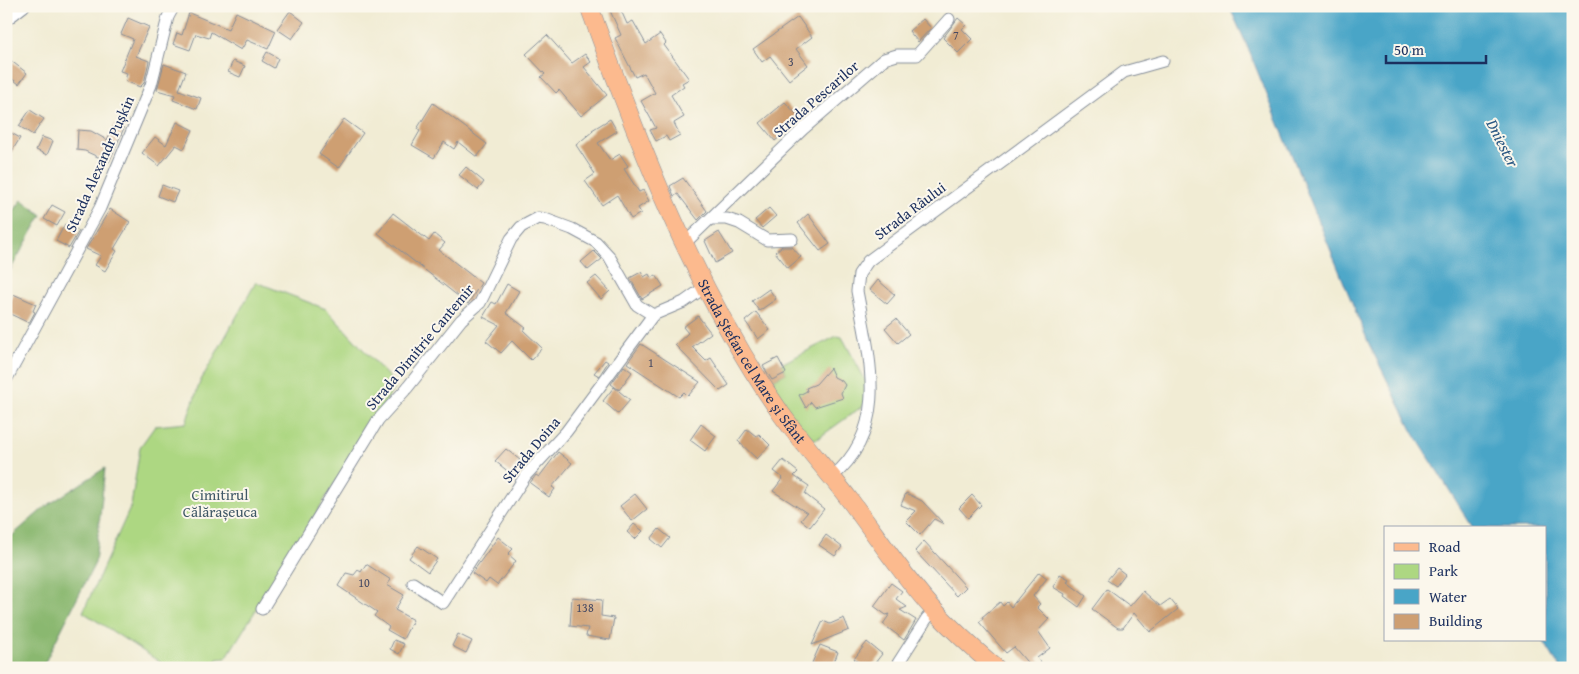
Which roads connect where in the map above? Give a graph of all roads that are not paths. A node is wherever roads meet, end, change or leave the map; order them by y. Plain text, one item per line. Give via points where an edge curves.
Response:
1 (24, 6) edge
2 (174, 6) edge
3 (589, 6) edge
4 (949, 19) dead end
5 (6, 20) edge
6 (1163, 61) dead end
7 (711, 219) junction
8 (792, 239) dead end
9 (684, 244) junction
10 (705, 287) junction
11 (653, 314) junction
12 (6, 380) edge
13 (832, 477) junction
14 (413, 583) dead end
15 (262, 608) dead end
16 (936, 612) junction
17 (895, 668) edge
18 (996, 668) edge

1 - 5 street
2 - 12 street, Strada Alexandr Pușkin via 168,17 151,85 100,208
3 - 9 main road, Strada Ștefan cel Mare și Sfânt via 644,152
4 - 7 street, Strada Pescarilor via 917,55 884,59 803,129
6 - 13 street, Strada Râului via 1124,72 868,260 859,274 858,292 872,404 859,446 851,459
7 - 8 street via 739,223 767,240
7 - 9 street, Strada Pescarilor
9 - 10 main road, Strada Ștefan cel Mare și Sfânt
10 - 11 street via 684,302
10 - 13 main road, Strada Ștefan cel Mare și Sfânt via 782,416
11 - 14 street, Strada Doina via 567,431 526,476 443,603
11 - 15 street, Strada Dimitrie Cantemir via 637,305 609,256 596,242 545,219 538,218 521,227 511,239 480,303 461,320 378,420
13 - 16 main road, Strada Ștefan cel Mare și Sfânt
16 - 17 street via 928,618
16 - 18 main road, Strada Ștefan cel Mare și Sfânt

